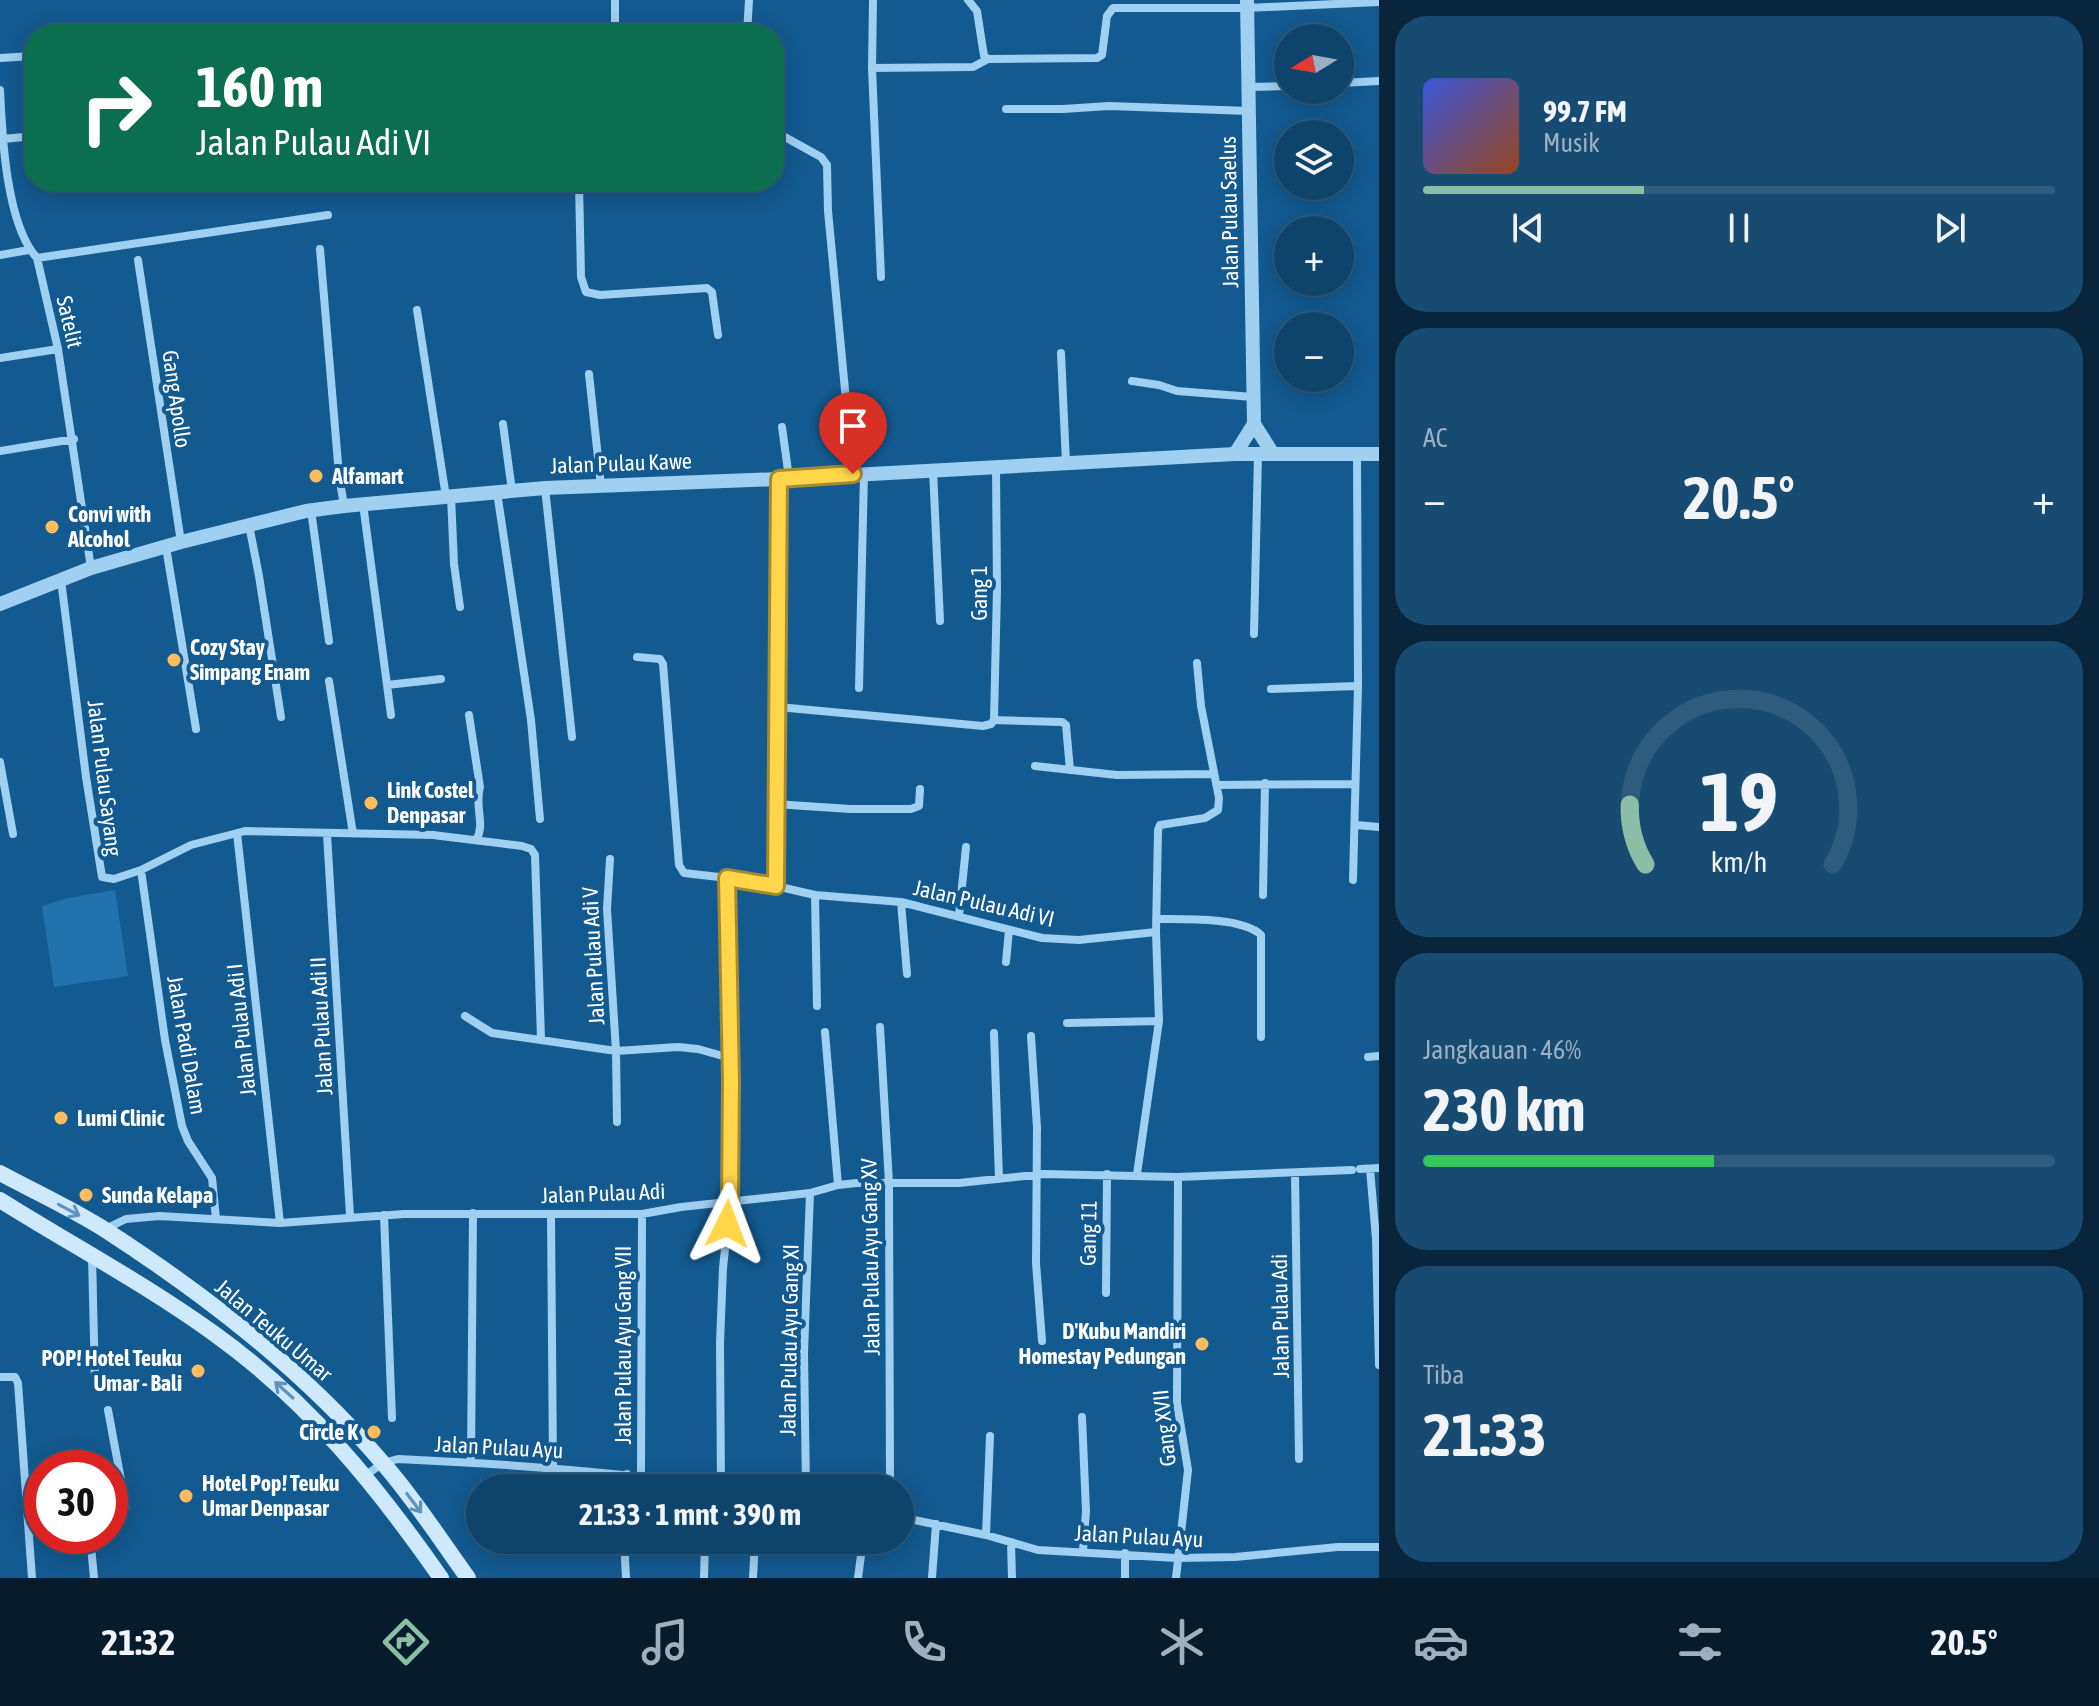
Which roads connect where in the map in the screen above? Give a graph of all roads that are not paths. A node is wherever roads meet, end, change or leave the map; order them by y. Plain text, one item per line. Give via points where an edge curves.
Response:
1 (615, 0) edge
2 (749, 0) edge
3 (873, 0) edge
4 (968, 0) edge
5 (1361, 2) edge
6 (1379, 2) edge
7 (1247, 4) edge
8 (615, 24) edge
9 (748, 24) edge
10 (24, 57) edge
11 (0, 58) edge
12 (988, 59) junction
13 (872, 68) junction
14 (1379, 81) edge
15 (1354, 82) edge
16 (1274, 86) edge
17 (1250, 87) junction
18 (0, 90) edge
19 (1006, 109) dead end
20 (1249, 111) junction
21 (24, 137) edge
22 (784, 137) edge
23 (3, 139) junction
24 (2, 156) edge
25 (579, 192) edge
26 (328, 215) dead end
27 (320, 249) dead end
28 (29, 250) junction
29 (0, 255) edge
30 (37, 258) junction
31 (138, 260) dead end
32 (881, 277) dead end
33 (417, 310) dead end
34 (718, 335) dead end
35 (58, 349) junction
36 (1061, 353) dead end
37 (0, 358) edge
38 (589, 374) dead end
39 (1132, 381) dead end
40 (1253, 397) junction
41 (503, 424) dead end
42 (1254, 424) junction
43 (782, 427) dead end
44 (74, 439) junction
45 (0, 451) edge
46 (1235, 454) junction
47 (1266, 454) junction
48 (1357, 454) junction
49 (1379, 454) edge
50 (1066, 463) junction
51 (996, 467) junction
52 (933, 470) junction
53 (859, 474) junction
54 (784, 478) junction
55 (601, 486) junction
56 (545, 488) junction
57 (504, 492) junction
58 (449, 496) junction
59 (363, 504) junction
60 (344, 506) junction
61 (311, 510) junction
62 (249, 524) junction
63 (181, 542) junction
64 (166, 547) junction
65 (91, 568) junction
66 (61, 580) junction
67 (0, 604) edge
68 (460, 607) dead end
69 (940, 621) dead end
70 (1254, 634) dead end
71 (329, 641) dead end
72 (637, 657) dead end
73 (1197, 663) dead end
74 (441, 679) dead end
75 (329, 681) dead end
76 (387, 685) junction
77 (1358, 686) junction
78 (859, 688) dead end
79 (1271, 689) dead end
80 (778, 707) junction
81 (391, 715) dead end
82 (469, 715) dead end
83 (281, 717) dead end
84 (994, 720) junction
85 (196, 729) dead end
86 (572, 737) dead end
87 (0, 762) edge
88 (1035, 766) dead end
89 (1070, 770) junction
90 (1213, 774) junction
91 (1265, 783) junction
92 (1354, 784) junction
93 (1217, 785) junction
94 (920, 789) dead end
95 (775, 804) junction
96 (540, 819) dead end
97 (1356, 825) junction
98 (1379, 827) edge
99 (237, 833) junction
100 (13, 834) dead end
101 (327, 834) junction
102 (353, 834) junction
103 (476, 840) junction
104 (966, 847) dead end
105 (610, 859) dead end
106 (141, 870) junction
107 (727, 878) junction
108 (1353, 880) dead end
109 (776, 886) junction
110 (815, 895) junction
111 (1263, 895) dead end
112 (901, 902) junction
113 (959, 916) junction
114 (1157, 919) junction
115 (1009, 930) junction
116 (1156, 932) junction
117 (1006, 962) dead end
118 (907, 974) dead end
119 (817, 1006) dead end
120 (465, 1016) dead end
121 (1159, 1021) junction
122 (1067, 1023) dead end
123 (880, 1027) dead end
124 (825, 1032) dead end
125 (994, 1033) dead end
126 (1031, 1036) dead end
127 (1261, 1037) dead end
128 (541, 1039) junction
129 (616, 1051) junction
130 (1379, 1056) edge
131 (1368, 1057) dead end
132 (730, 1058) junction
133 (617, 1122) dead end
134 (1375, 1168) edge
135 (0, 1173) edge
136 (1295, 1173) junction
137 (1107, 1174) junction
138 (1137, 1174) junction
139 (1036, 1175) junction
140 (1178, 1177) junction
141 (999, 1179) junction
142 (889, 1183) junction
143 (838, 1185) junction
144 (810, 1193) junction
145 (0, 1200) edge
146 (730, 1202) junction
147 (473, 1213) junction
148 (642, 1214) junction
149 (384, 1215) junction
150 (551, 1215) junction
151 (350, 1216) junction
152 (216, 1219) junction
153 (280, 1223) junction
154 (104, 1229) junction
155 (92, 1254) junction
156 (1106, 1293) dead end
157 (1042, 1341) dead end
158 (1379, 1365) edge
159 (0, 1377) edge
160 (95, 1383) dead end
161 (108, 1410) dead end
162 (1082, 1417) dead end
163 (392, 1418) dead end
164 (990, 1436) dead end
165 (115, 1450) edge
166 (1299, 1459) dead end
167 (471, 1462) junction
168 (383, 1463) junction
169 (553, 1467) junction
170 (627, 1474) edge
171 (641, 1474) edge
172 (726, 1474) edge
173 (806, 1474) edge
174 (890, 1474) edge
175 (366, 1475) junction
176 (914, 1520) edge
177 (936, 1524) junction
178 (986, 1535) junction
179 (1011, 1542) junction
180 (1379, 1547) edge
181 (1083, 1551) junction
182 (1125, 1553) junction
183 (92, 1554) edge
184 (625, 1554) edge
185 (705, 1554) edge
186 (754, 1554) edge
187 (861, 1554) edge
188 (1177, 1558) junction
189 (32, 1578) edge
190 (94, 1578) edge
191 (441, 1578) edge
192 (468, 1578) edge
193 (626, 1578) edge
194 (704, 1578) edge
195 (753, 1578) edge
196 (858, 1578) edge
197 (932, 1578) edge
198 (1012, 1578) edge
199 (1125, 1578) edge
200 (1176, 1578) edge

1 - 8 street
2 - 9 street
3 - 13 street
4 - 12 street via 977,11
5 - 6 street
5 - 7 street
7 - 12 street via 1113,8 1100,57
7 - 17 street, Jalan Pulau Saelus
10 - 11 street
12 - 13 street via 973,67
13 - 32 street
14 - 15 street
16 - 17 street
17 - 20 street, Jalan Pulau Saelus
18 - 23 street
19 - 20 street
20 - 40 street, Jalan Pulau Saelus
21 - 23 street
22 - 53 street via 827,165
23 - 24 street
24 - 28 street
25 - 34 street via 586,292 707,288
26 - 30 street
27 - 60 street
28 - 29 street
28 - 30 street
30 - 35 street, Satelit
31 - 63 street, Gang Apollo
33 - 58 street
35 - 37 street
35 - 44 street, Satelit
36 - 50 street
38 - 55 street
39 - 40 street via 1177,391
40 - 42 street, Jalan Pulau Saelus
41 - 57 street
42 - 46 street
42 - 47 street
43 - 54 street
44 - 45 street
44 - 65 street, Satelit
46 - 47 street, Jalan Pulau Kawe
46 - 50 street, Jalan Pulau Kawe
47 - 48 street, Jalan Pulau Kawe
47 - 70 street
48 - 49 street, Jalan Pulau Kawe
48 - 77 street
50 - 51 street, Jalan Pulau Kawe
51 - 52 street, Jalan Pulau Kawe
51 - 84 street, Gang 1
52 - 53 street, Jalan Pulau Kawe
52 - 69 street
53 - 54 street, Jalan Pulau Kawe
53 - 78 street
54 - 55 street, Jalan Pulau Kawe
54 - 80 street
55 - 56 street, Jalan Pulau Kawe
56 - 57 street, Jalan Pulau Kawe
56 - 86 street
57 - 58 street, Jalan Pulau Kawe
57 - 96 street
58 - 59 street, Jalan Pulau Kawe
58 - 68 street
59 - 60 street, Jalan Pulau Kawe
59 - 76 street
60 - 61 street, Jalan Pulau Kawe
61 - 62 street, Jalan Pulau Kawe
61 - 71 street
62 - 63 street, Jalan Pulau Kawe
62 - 83 street
63 - 64 street, Jalan Pulau Kawe
64 - 65 street, Jalan Pulau Kawe
64 - 85 street
65 - 66 street, Jalan Pulau Kawe
66 - 67 street, Jalan Pulau Kawe
66 - 106 street, Jalan Pulau Sayang via 99,872 114,879
72 - 107 street, Jalan Pulau Adi VI via 660,659 663,664 680,868
73 - 90 street
74 - 76 street
75 - 102 street
76 - 81 street
77 - 79 street
77 - 92 street
80 - 84 street via 983,726
80 - 95 street
82 - 103 street via 480,787 476,797 481,830
84 - 89 street via 1062,722 1068,733
87 - 100 street
88 - 89 street
89 - 90 street
90 - 93 street
91 - 92 street
91 - 93 street
91 - 111 street
92 - 97 street
93 - 114 street via 1215,814 1158,827
94 - 95 street via 919,806 911,809
95 - 109 street
97 - 98 street
97 - 108 street
99 - 101 street, Jalan Pulau Sayang
99 - 106 street, Jalan Pulau Sayang via 191,845
99 - 153 street, Jalan Pulau Adi I
101 - 102 street, Jalan Pulau Sayang
101 - 151 street, Jalan Pulau Adi II
102 - 103 street, Jalan Pulau Sayang
103 - 128 street, Jalan Pulau Sayang via 522,846 535,855
104 - 113 street
105 - 129 street, Jalan Pulau Adi V via 607,909
106 - 152 street, Jalan Padi Dalam via 182,1126 212,1178
107 - 109 street, Jalan Pulau Adi VI
107 - 132 street
109 - 110 street, Jalan Pulau Adi VI
110 - 112 street, Jalan Pulau Adi VI
110 - 119 street
112 - 113 street, Jalan Pulau Adi VI
112 - 118 street
113 - 115 street, Jalan Pulau Adi VI
114 - 116 street
114 - 127 street via 1248,927 1261,935
115 - 116 street, Jalan Pulau Adi VI via 1060,940
115 - 117 street
116 - 121 street
120 - 128 street, Jalan Pulau Adi V via 492,1033
121 - 122 street
121 - 138 street
123 - 142 street, Jalan Pulau Ayu Gang XV
124 - 143 street
125 - 141 street
126 - 139 street
128 - 129 street, Jalan Pulau Adi V
129 - 132 street, Jalan Pulau Adi V via 678,1047
129 - 133 street, Jalan Pulau Adi V
130 - 131 street
132 - 146 street
134 - 136 street, Jalan Pulau Adi
134 - 158 street
135 -> 154 main road, Jalan Teuku Umar
136 - 140 street, Jalan Pulau Adi
136 - 166 street, Jalan Pulau Adi
137 - 138 street, Jalan Pulau Adi
137 - 139 street, Jalan Pulau Adi
137 - 156 street, Gang 11
138 - 140 street, Jalan Pulau Adi
139 - 141 street, Jalan Pulau Adi
139 - 157 street
140 - 188 street, Gang XVII via 1177,1403 1188,1470
141 - 142 street, Jalan Pulau Adi
142 - 143 street, Jalan Pulau Adi
142 - 174 street, Jalan Pulau Ayu Gang XV
143 - 144 street, Jalan Pulau Adi
144 - 146 street, Jalan Pulau Adi
144 - 173 street, Jalan Pulau Ayu Gang XI
145 - 155 main road, Jalan Teuku Umar
146 - 148 street, Jalan Pulau Adi
146 - 172 street via 721,1328
147 - 149 street, Jalan Pulau Adi
147 - 150 street, Jalan Pulau Adi
147 - 167 street
148 - 150 street, Jalan Pulau Adi
148 - 171 street, Jalan Pulau Ayu Gang VII
149 - 151 street, Jalan Pulau Adi
149 - 163 street
150 - 169 street
151 - 153 street, Jalan Pulau Adi
152 - 153 street, Jalan Pulau Adi
152 - 154 street, Jalan Pulau Adi via 134,1218
154 - 168 main road, Jalan Teuku Umar via 228,1316 316,1393
155 - 160 street
175 -> 155 main road, Jalan Teuku Umar via 267,1375 215,1334
159 - 189 street via 15,1377 18,1383
161 - 165 street
162 - 181 street
164 - 178 street
167 - 168 street, Jalan Pulau Ayu
167 - 169 street, Jalan Pulau Ayu
168 - 175 street
168 -> 192 main road, Jalan Teuku Umar
169 - 170 street, Jalan Pulau Ayu
175 - 191 main road, Jalan Teuku Umar
176 - 177 street, Jalan Pulau Ayu
177 - 178 street, Jalan Pulau Ayu
177 - 197 street
178 - 179 street, Jalan Pulau Ayu
179 - 181 street, Jalan Pulau Ayu via 1038,1550
179 - 198 street
180 - 188 street, Jalan Pulau Ayu
181 - 182 street, Jalan Pulau Ayu
182 - 188 street, Jalan Pulau Ayu
182 - 199 street
183 - 190 street
184 - 193 street
185 - 194 street
186 - 195 street
187 - 196 street
188 - 200 street, Gang XVII

